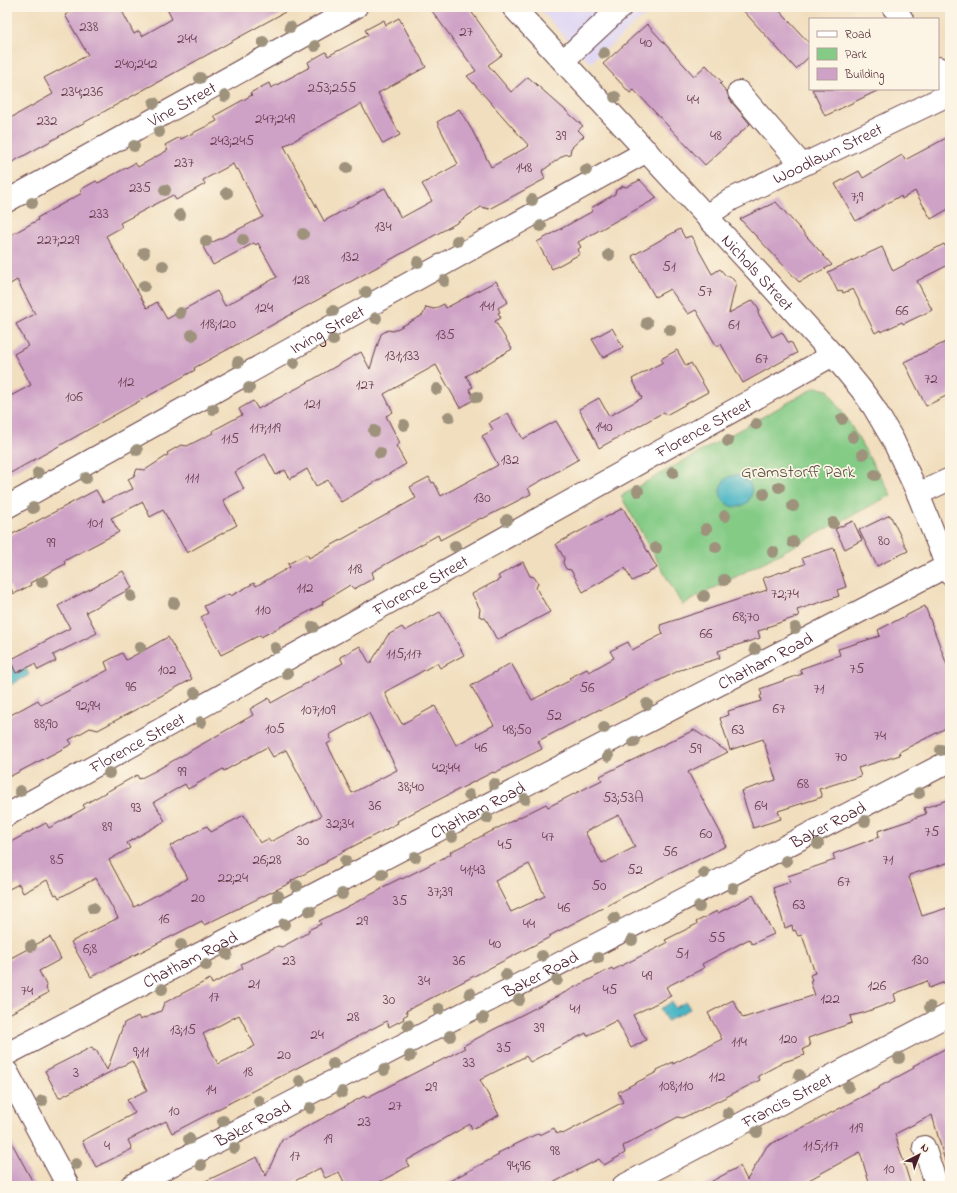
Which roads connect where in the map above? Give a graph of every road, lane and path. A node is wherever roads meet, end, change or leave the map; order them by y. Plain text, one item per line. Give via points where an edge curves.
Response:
1 (356, 7) edge
2 (513, 7) edge
3 (621, 7) edge
4 (893, 7) edge
5 (901, 18) edge
6 (563, 62) junction
7 (939, 70) edge
8 (950, 88) edge
9 (739, 92) dead end
10 (950, 94) edge
11 (646, 151) junction
12 (802, 165) junction
13 (7, 201) edge
14 (706, 216) junction
15 (833, 355) junction
16 (950, 479) edge
17 (918, 494) junction
18 (7, 508) edge
19 (949, 570) edge
20 (950, 761) edge
21 (7, 815) edge
22 (950, 1014) edge
23 (7, 1054) edge
24 (7, 1072) edge
25 (924, 1147) dead end
26 (68, 1186) edge
27 (131, 1186) edge
28 (623, 1186) edge
29 (936, 1186) edge

1 - 13 street, Vine Street
2 - 6 street, Nichols Street
3 - 6 street
4 - 5 street
6 - 11 street, Nichols Street
7 - 8 street
9 - 12 street
10 - 12 street, Woodlawn Street
11 - 14 street, Nichols Street
11 - 18 street, Irving Street
12 - 14 street, Woodlawn Street via 732,199
14 - 15 street, Nichols Street
15 - 17 street, Nichols Street via 883,422
15 - 21 street, Florence Street
16 - 17 street
17 - 19 street, Nichols Street
19 - 23 street, Chatham Road
20 - 27 street, Baker Road
22 - 28 street, Francis Street
24 - 26 street
25 - 29 street

